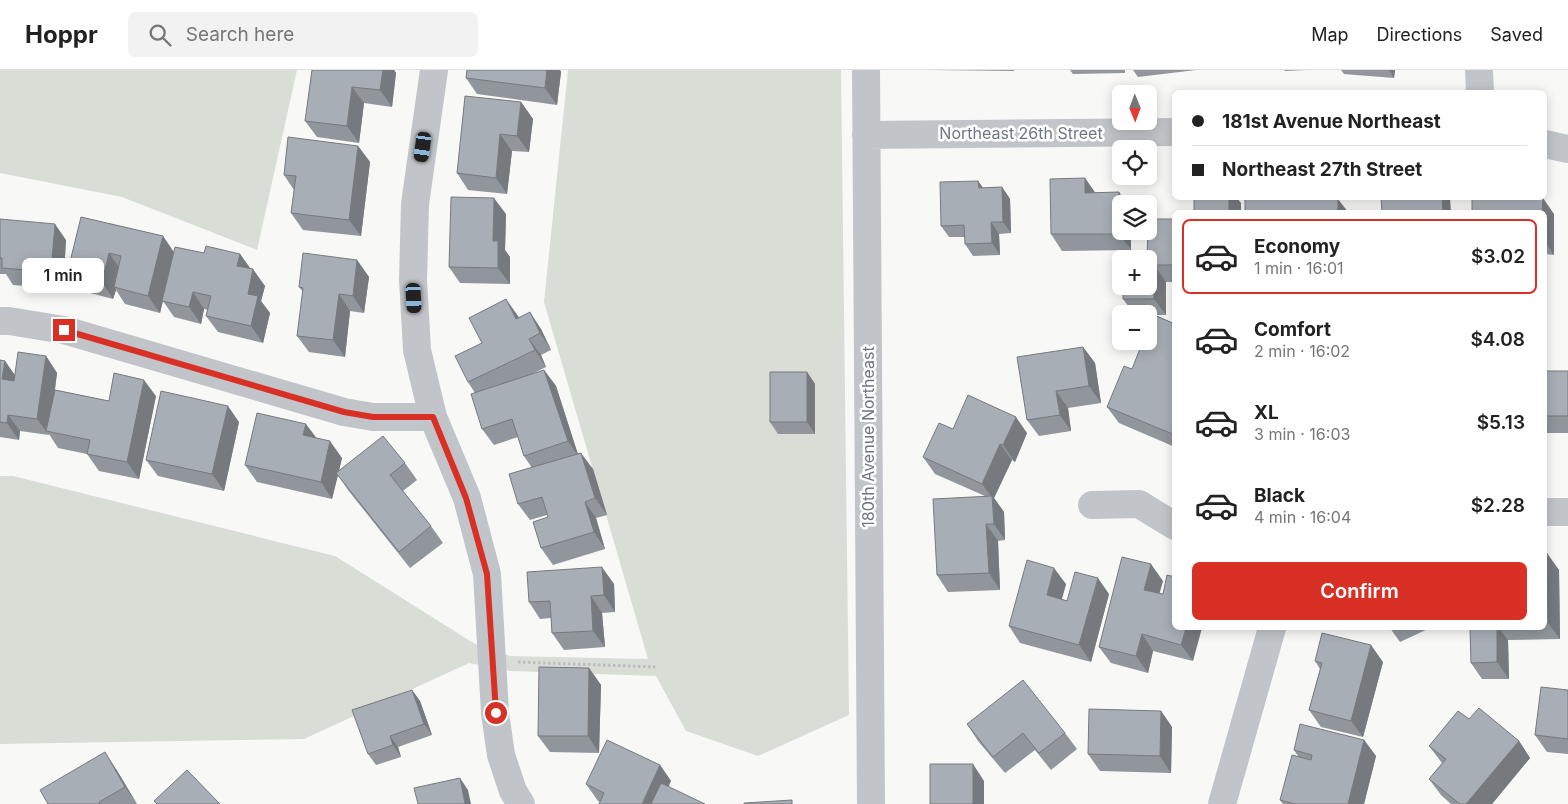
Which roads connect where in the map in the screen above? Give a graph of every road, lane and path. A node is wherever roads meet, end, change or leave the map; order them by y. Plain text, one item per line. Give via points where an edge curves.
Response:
1 (434, 70) edge
2 (866, 70) edge
3 (1479, 70) edge
4 (1480, 90) edge
5 (1172, 132) edge
6 (866, 135) junction
7 (1547, 144) edge
8 (1568, 149) edge
9 (0, 321) edge
10 (433, 417) junction
11 (1092, 506) dead end
12 (1547, 512) edge
13 (1568, 512) edge
14 (1172, 524) edge
15 (1271, 630) edge
16 (493, 662) junction
17 (657, 667) dead end
18 (521, 804) edge
19 (871, 804) edge
20 (1222, 804) edge

1 - 10 street via 416,204 413,280 416,350
2 - 6 street, 180th Avenue Northeast
3 - 4 street
5 - 6 street, Northeast 26th Street
6 - 19 street, 180th Avenue Northeast
7 - 8 street
9 - 10 street via 64,330 344,412 373,417
10 - 16 street via 466,498 487,574
11 - 14 street via 1139,504
12 - 13 street
15 - 20 street
16 - 17 path
16 - 18 street via 501,755

